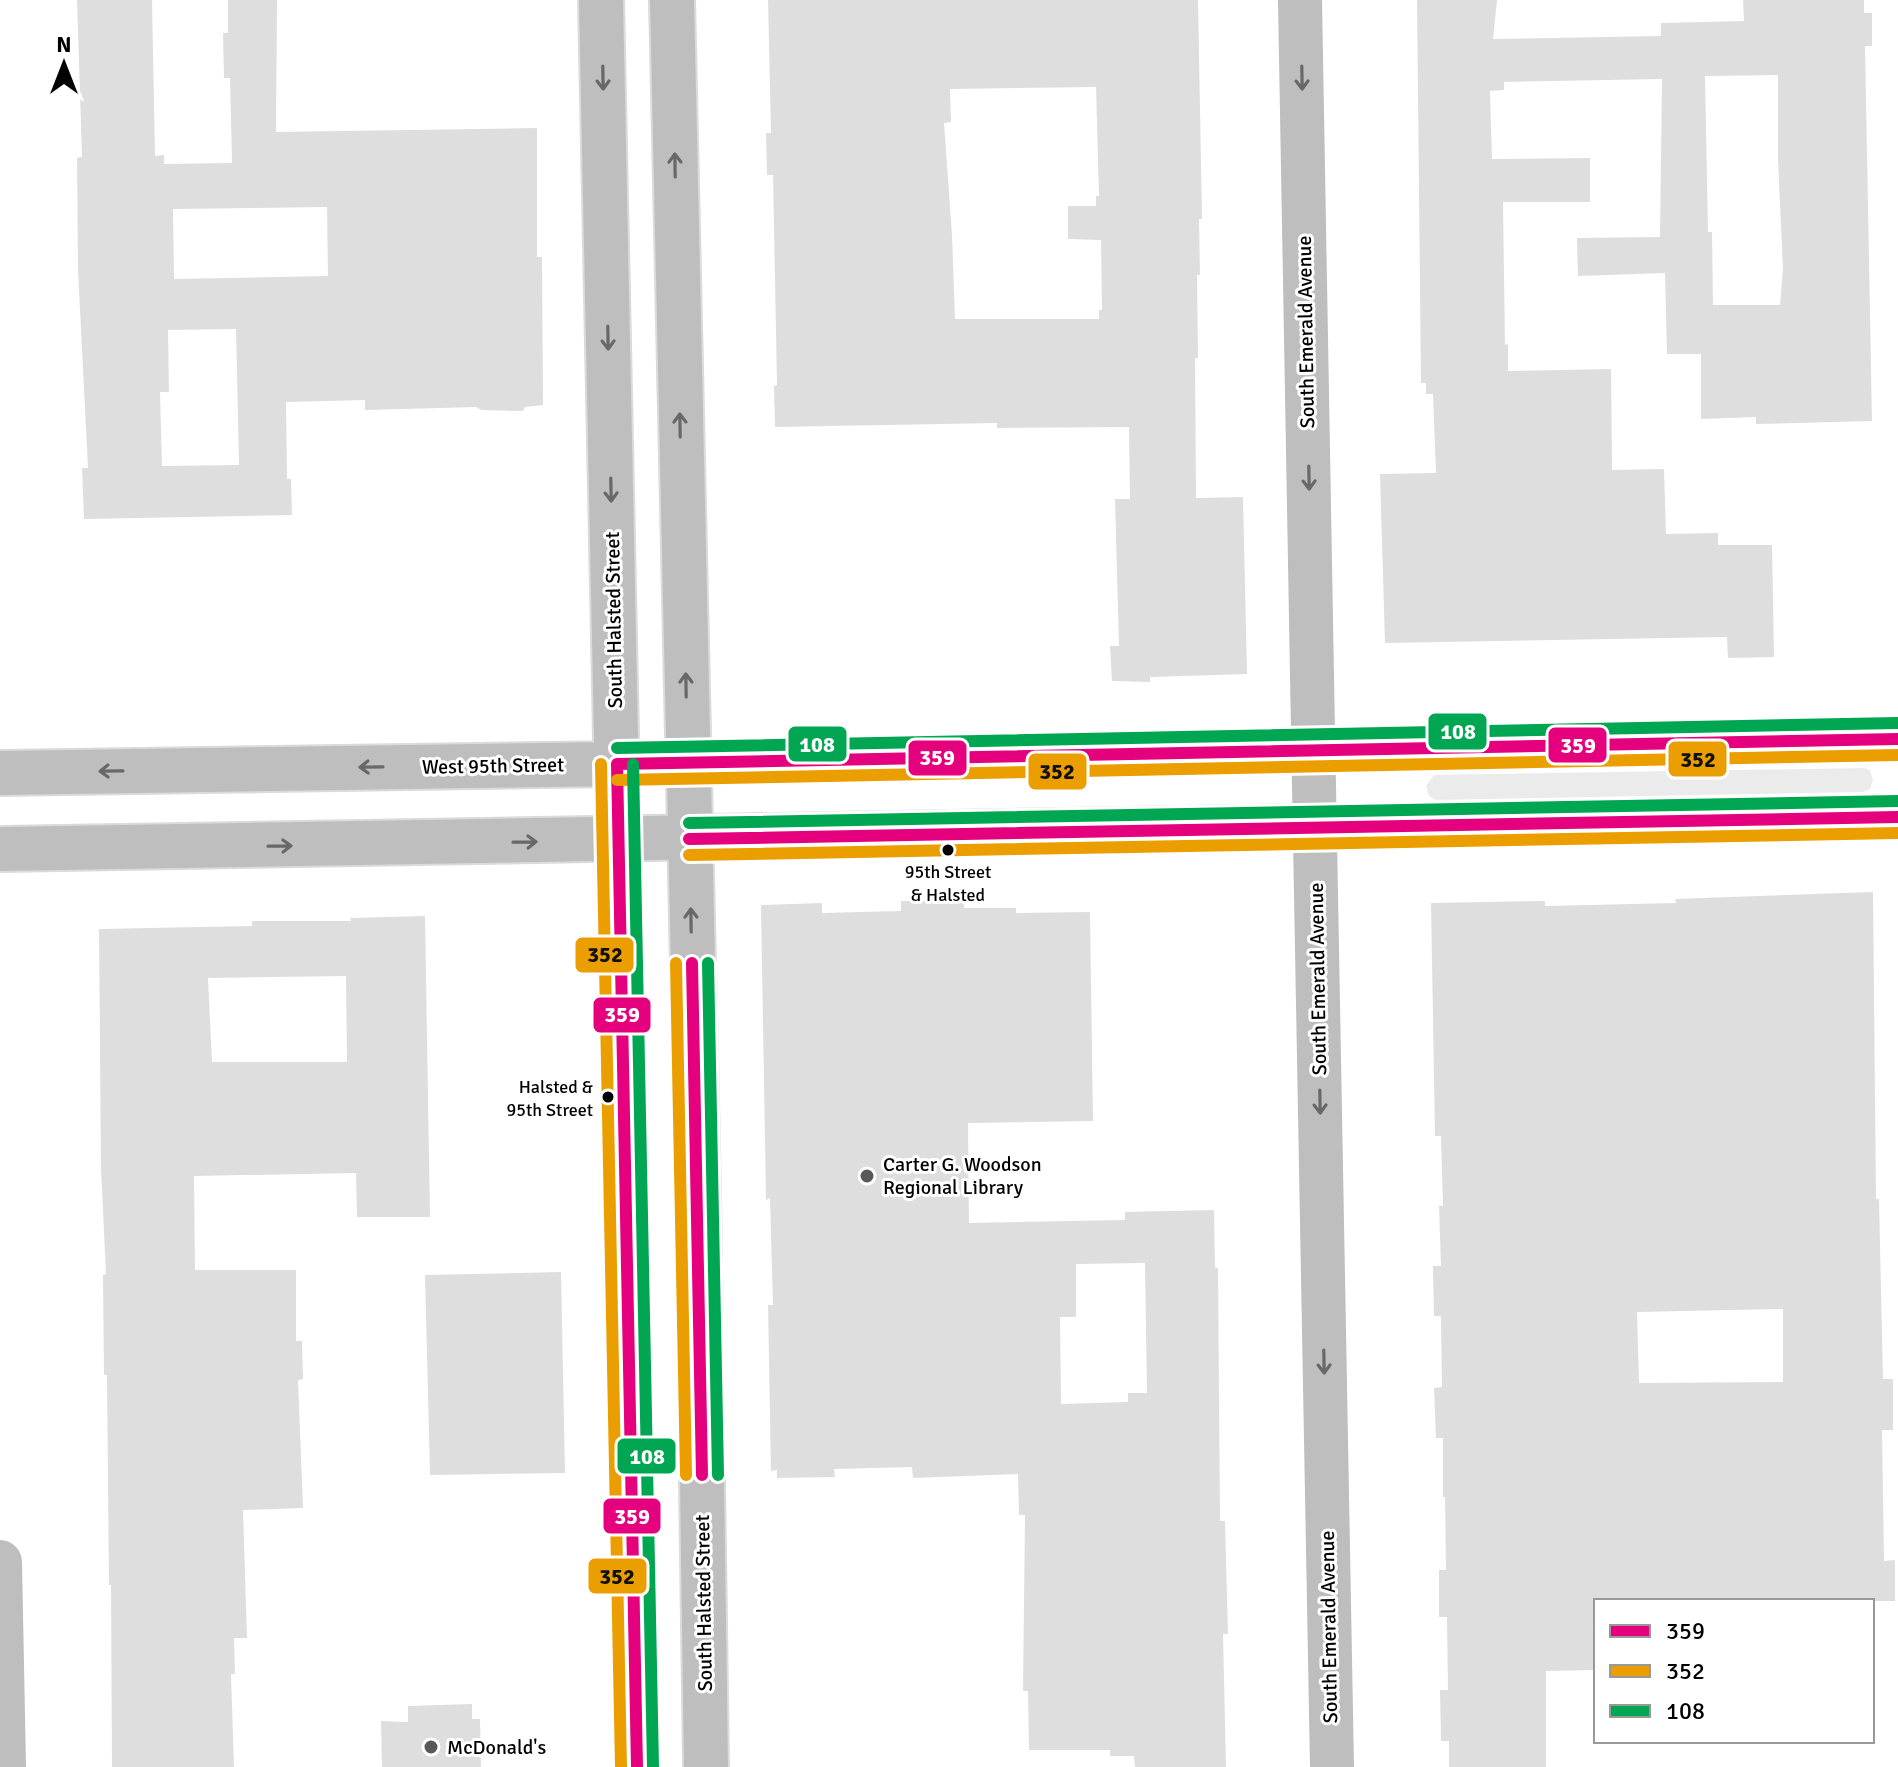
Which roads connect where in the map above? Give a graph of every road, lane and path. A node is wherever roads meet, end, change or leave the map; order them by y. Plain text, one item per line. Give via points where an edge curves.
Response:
1 (601, 0) edge
2 (672, 0) edge
3 (1300, 0) edge
4 (1898, 739) edge
5 (1315, 749) junction
6 (688, 763) junction
7 (617, 764) junction
8 (0, 773) edge
9 (1898, 817) edge
10 (1317, 828) junction
11 (689, 839) junction
12 (618, 841) junction
13 (0, 849) edge
14 (0, 1562) edge
15 (4, 1767) edge
16 (637, 1767) edge
17 (706, 1767) edge
18 (1332, 1767) edge

1 -> 7 main road, South Halsted Street
6 -> 2 main road, South Halsted Street
3 -> 5 main road, South Emerald Avenue
4 - 5 main road, West 95th Street
5 - 6 main road, West 95th Street
5 - 10 main road, South Emerald Avenue
6 - 7 main road, West 95th Street
6 - 11 main road, South Halsted Street
7 -> 8 main road, West 95th Street
7 - 12 main road, South Halsted Street
9 - 10 main road
10 - 11 main road
10 -> 18 main road, South Emerald Avenue
11 - 12 main road
17 -> 11 main road, South Halsted Street
13 -> 12 main road
12 - 16 main road, South Halsted Street
14 - 15 main road

